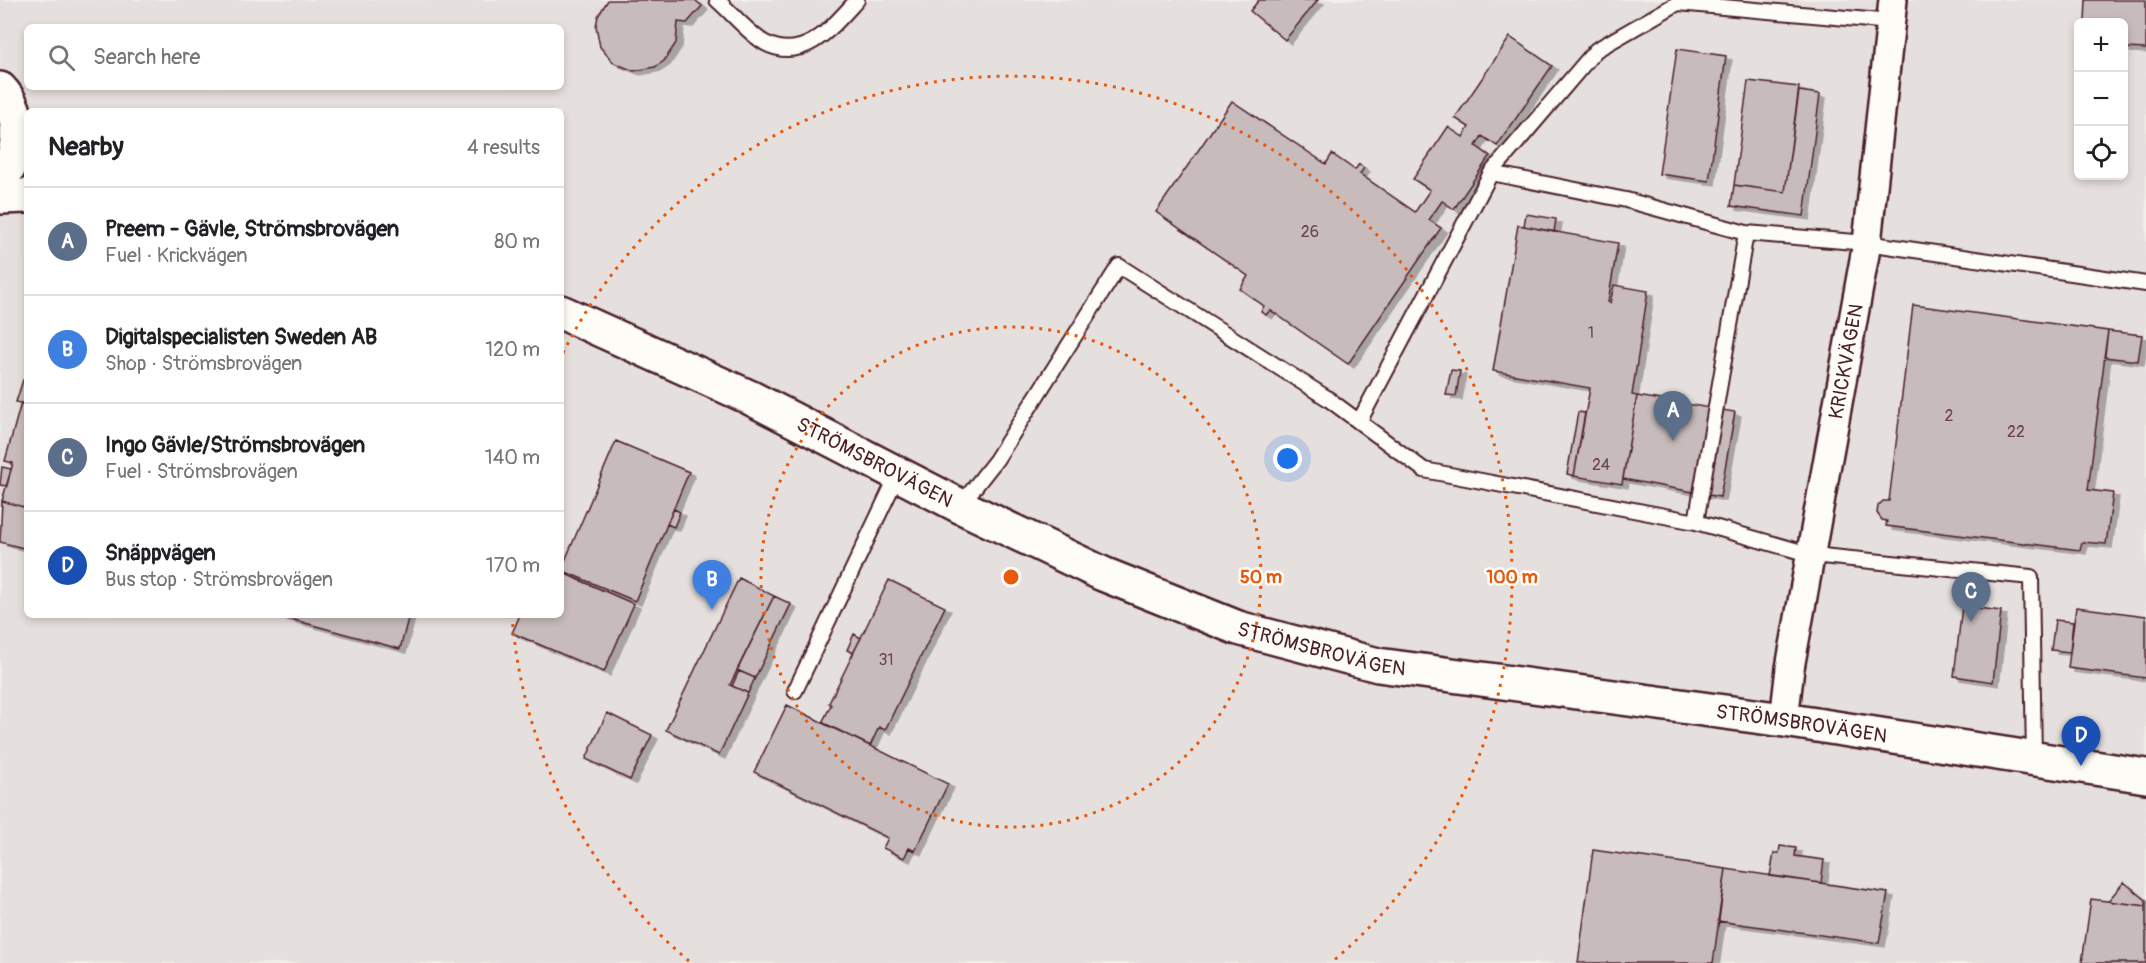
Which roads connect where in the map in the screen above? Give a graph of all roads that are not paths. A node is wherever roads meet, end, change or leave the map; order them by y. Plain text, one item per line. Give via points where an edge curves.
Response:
1 (717, 0) edge
2 (857, 0) edge
3 (1892, 11) edge
4 (9, 99) edge
5 (1491, 173) junction
6 (0, 180) edge
7 (24, 196) edge
8 (0, 197) edge
9 (1746, 233) junction
10 (1867, 243) junction
11 (2146, 284) edge
12 (564, 313) edge
13 (1359, 422) junction
14 (898, 474) junction
15 (960, 506) junction
16 (1695, 522) junction
17 (1812, 555) junction
18 (795, 692) dead end
19 (1784, 720) junction
20 (2034, 759) junction
21 (2146, 776) edge

1 - 2 lane via 766,43 789,49 813,44
3 - 5 lane via 1678,3 1596,50
3 - 10 street, KRICKVÄGEN
4 - 6 main road via 18,135 15,155
5 - 9 lane via 1626,200
5 - 13 lane
7 - 8 main road
9 - 10 lane
9 - 16 lane
10 - 11 lane
10 - 17 street, KRICKVÄGEN
12 - 14 main road, STRÖMSBROVÄGEN via 749,397
13 - 15 lane via 1328,398 1119,266 996,460
13 - 16 lane via 1424,470
14 - 15 main road, STRÖMSBROVÄGEN
14 - 18 lane
15 - 19 main road, STRÖMSBROVÄGEN via 1103,574 1238,628 1367,662
16 - 17 lane
17 - 19 street, KRICKVÄGEN
17 - 20 lane via 2031,577
19 - 20 main road, STRÖMSBROVÄGEN
20 - 21 main road, STRÖMSBROVÄGEN

